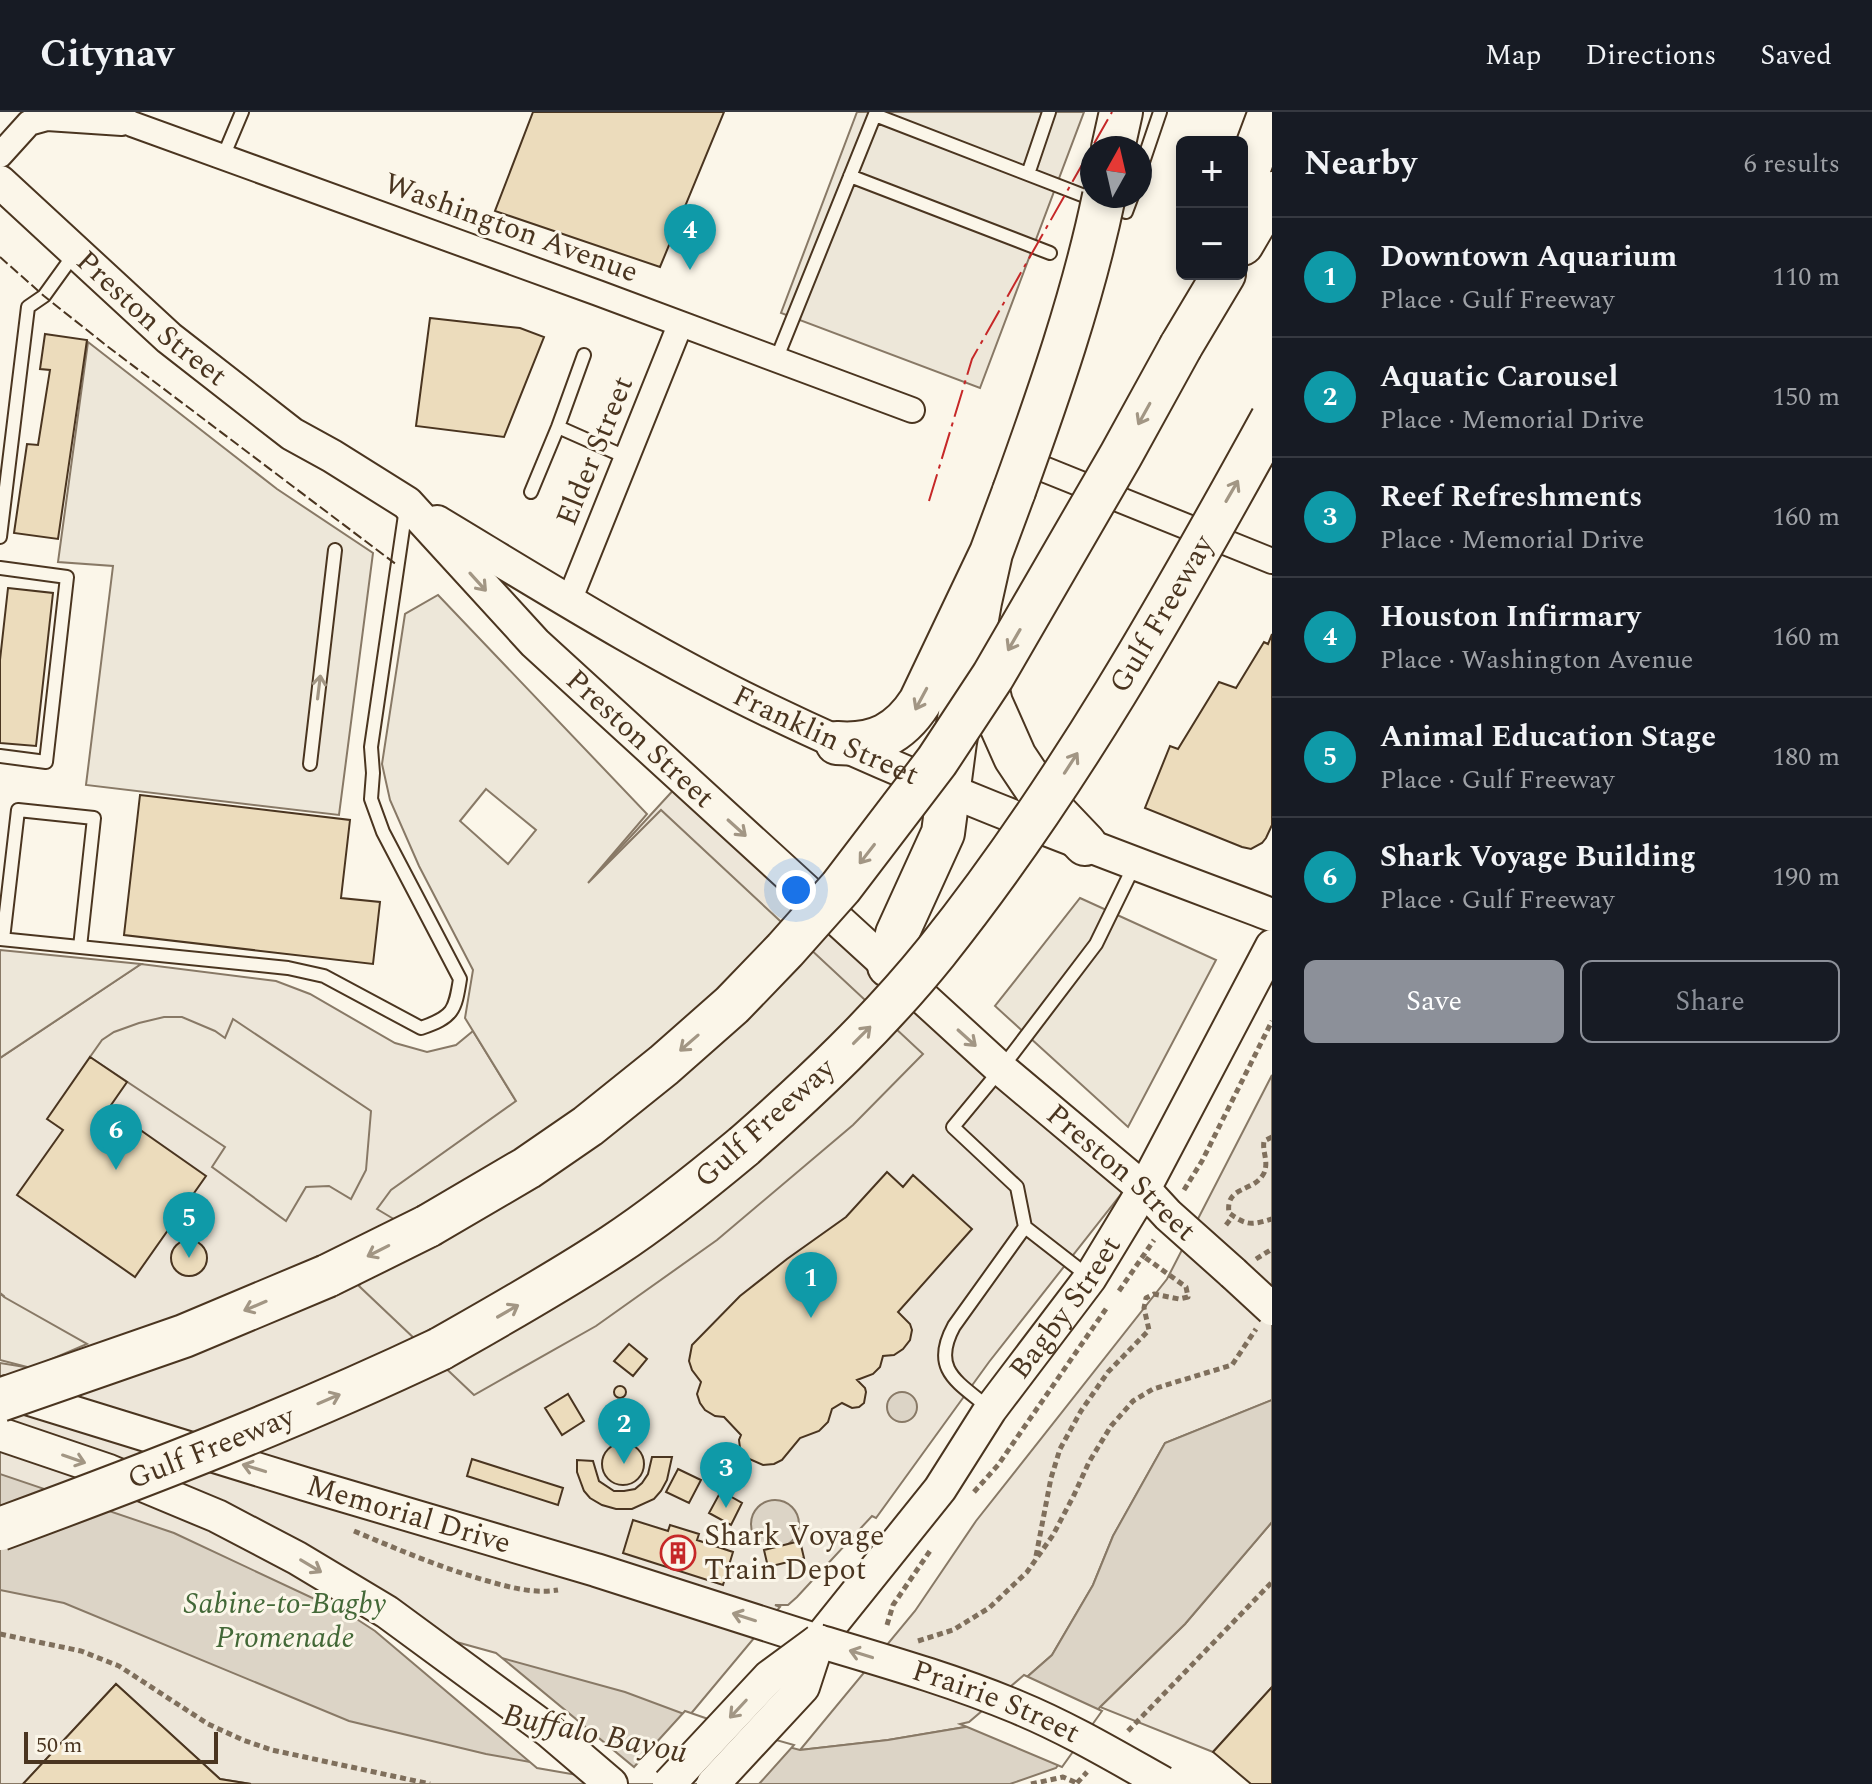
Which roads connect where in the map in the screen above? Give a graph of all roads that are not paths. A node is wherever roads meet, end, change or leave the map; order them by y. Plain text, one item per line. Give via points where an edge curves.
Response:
1 (107, 112) edge
2 (242, 112) edge
3 (1049, 112) edge
4 (1121, 112) edge
5 (1160, 112) edge
6 (1270, 112) edge
7 (876, 114) edge
8 (132, 124) junction
9 (1116, 136) edge
10 (1152, 136) edge
11 (0, 155) edge
12 (223, 157) junction
13 (1248, 171) edge
14 (1028, 174) junction
15 (850, 176) junction
16 (0, 182) edge
17 (1272, 193) edge
18 (1080, 194) edge
19 (1101, 208) edge
20 (1248, 234) edge
21 (75, 253) junction
22 (1050, 253) dead end
23 (1207, 280) edge
24 (1220, 280) edge
25 (680, 325) junction
26 (1181, 346) junction
27 (584, 355) dead end
28 (776, 360) junction
29 (912, 410) dead end
30 (1272, 419) edge
31 (558, 427) junction
32 (628, 458) junction
33 (1030, 480) junction
34 (531, 492) dead end
35 (407, 503) junction
36 (1, 512) edge
37 (0, 537) edge
38 (335, 550) dead end
39 (991, 553) junction
40 (1272, 561) edge
41 (0, 568) edge
42 (569, 601) junction
43 (980, 602) junction
44 (837, 743) junction
45 (0, 756) edge
46 (310, 764) dead end
47 (947, 791) junction
48 (1085, 844) junction
49 (1136, 863) junction
50 (1272, 915) edge
51 (2, 939) edge
52 (1272, 946) edge
53 (80, 947) junction
54 (889, 966) junction
55 (1001, 1069) junction
56 (1144, 1189) junction
57 (1025, 1227) junction
58 (1090, 1278) junction
59 (1266, 1317) edge
60 (0, 1390) edge
61 (0, 1400) edge
62 (990, 1410) junction
63 (0, 1434) edge
64 (0, 1529) edge
65 (818, 1641) junction
66 (611, 1784) edge
67 (669, 1784) edge
68 (713, 1784) edge
69 (1164, 1784) edge

1 - 8 street, Washington Avenue
2 - 12 lane
3 - 14 lane
4 - 9 highway
5 - 10 lane
6 - 13 highway
7 - 14 lane
7 - 15 lane
8 - 11 street, Washington Avenue via 47,118 29,123
8 - 12 street, Washington Avenue
12 - 25 street, Washington Avenue
14 - 18 lane
15 - 22 lane
15 - 28 lane
16 - 21 main road, Preston Street
17 - 20 highway
19 - 33 highway, bridge
21 - 35 main road, Preston Street via 169,338 292,434
21 - 36 lane via 44,296 28,307
23 - 26 highway
24 - 26 highway
25 - 28 street, Washington Avenue
25 - 32 street, Elder Street
26 -> 61 highway, bridge via 993,676 937,761 841,887 732,1005 588,1126 428,1226 327,1276 184,1336
27 - 31 lane
28 - 29 street, Washington Avenue
64 -> 30 highway, Gulf Freeway, bridge via 282,1419 440,1349 613,1246 753,1138 873,1024 998,870 1106,708
31 - 32 lane
31 - 34 lane
32 - 42 street, Elder Street
33 - 39 highway
33 - 40 street
35 - 42 main road, Franklin Street
35 - 53 lane via 371,747 371,799 460,979 456,1003 443,1021 421,1028 324,976 288,968
35 -> 54 main road, Preston Street via 535,643
36 - 37 lane
46 -> 38 lane
39 - 43 highway
39 -> 44 highway via 905,723 881,737
41 - 45 lane via 67,577 46,762
42 - 44 main road, Franklin Street via 696,673
43 - 47 highway
43 - 48 highway via 980,656 991,703 1015,757 1045,802
44 - 47 main road, Franklin Street
47 - 48 main road, Franklin Street
47 - 54 highway via 943,833 897,934
48 - 49 main road, Franklin Street
49 - 50 main road, Franklin Street
49 - 55 lane via 1096,944
51 - 53 lane
51 - 53 lane via 18,810 94,818
52 - 56 main road, Bagby Street
54 -> 55 main road, Preston Street
55 - 56 main road, Preston Street
55 - 57 lane via 953,1127 1017,1187
56 - 58 main road, Bagby Street
56 - 59 main road, Preston Street, bridge via 1233,1273
57 - 58 lane
57 - 62 lane via 946,1341 947,1369
58 - 62 main road, Bagby Street
65 -> 60 main road, Memorial Drive, bridge
62 - 65 main road, Bagby Street via 940,1489 922,1536
63 -> 66 main road via 217,1516 297,1558 387,1612 549,1731
65 -> 67 main road, Bagby Street, bridge via 769,1677
65 - 68 main road, Bagby Street, bridge via 803,1687
69 -> 65 main road, Prairie Street, bridge via 1017,1707

